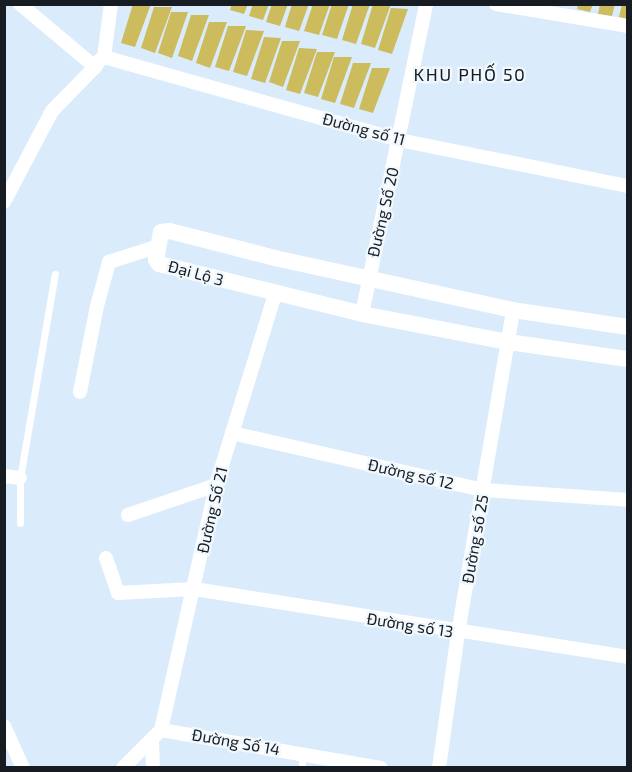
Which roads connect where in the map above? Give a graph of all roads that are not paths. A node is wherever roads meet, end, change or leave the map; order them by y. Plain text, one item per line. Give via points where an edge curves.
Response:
1 (20, 4) edge
2 (111, 4) edge
3 (426, 4) edge
4 (496, 4) edge
5 (627, 26) edge
6 (99, 62) junction
7 (399, 140) junction
8 (627, 186) edge
9 (7, 195) edge
10 (159, 246) junction
11 (55, 274) dead end
12 (368, 279) junction
13 (275, 294) junction
14 (513, 310) junction
15 (362, 314) junction
16 (627, 327) edge
17 (508, 342) junction
18 (627, 358) edge
19 (80, 392) dead end
20 (232, 433) junction
21 (4, 476) edge
22 (20, 478) junction
23 (216, 485) junction
24 (483, 490) junction
25 (627, 500) edge
26 (128, 515) dead end
27 (20, 523) dead end
28 (106, 558) dead end
29 (194, 590) junction
30 (458, 633) junction
31 (627, 657) edge
32 (4, 726) edge
33 (161, 729) junction
34 (152, 741) junction
35 (302, 761) edge
36 (23, 768) edge
37 (123, 768) edge
38 (153, 768) edge
39 (381, 768) edge
40 (440, 768) edge

1 - 6 street
2 - 6 street
3 - 7 street, Đường Số 20
4 - 5 street
6 - 7 street, Đường số 11
6 - 9 street via 52,111
7 - 8 street, Đường số 11
7 - 12 street, Đường Số 20
10 - 12 street, Đại Lộ 3 via 161,232 170,231
10 - 13 street, Đại Lộ 3 via 158,263
10 - 19 street via 109,262
11 - 22 lane
12 - 14 street, Đại Lộ 3
12 - 15 street, Đường Số 20
13 - 15 street, Đại Lộ 3
13 - 20 street, Đường Số 21
14 - 16 street, Đại Lộ 3
14 - 17 street, Đường số 25
15 - 17 street, Đại Lộ 3
17 - 18 street, Đại Lộ 3
17 - 24 street, Đường số 25
20 - 23 street, Đường Số 21
20 - 24 street, Đường số 12
21 - 22 street
22 - 27 lane
23 - 26 street
23 - 29 street, Đường Số 21
24 - 25 street, Đường số 12
24 - 30 street, Đường số 25
28 - 29 street, Đường số 13 via 118,593
29 - 30 street, Đường số 13
29 - 33 street, Đường Số 21
30 - 31 street, Đường số 13
30 - 40 street, Đường số 25
32 - 36 street
33 - 34 street
33 - 35 street, Đường Số 14
34 - 37 street
34 - 38 street
35 - 39 street, Đường Số 14

